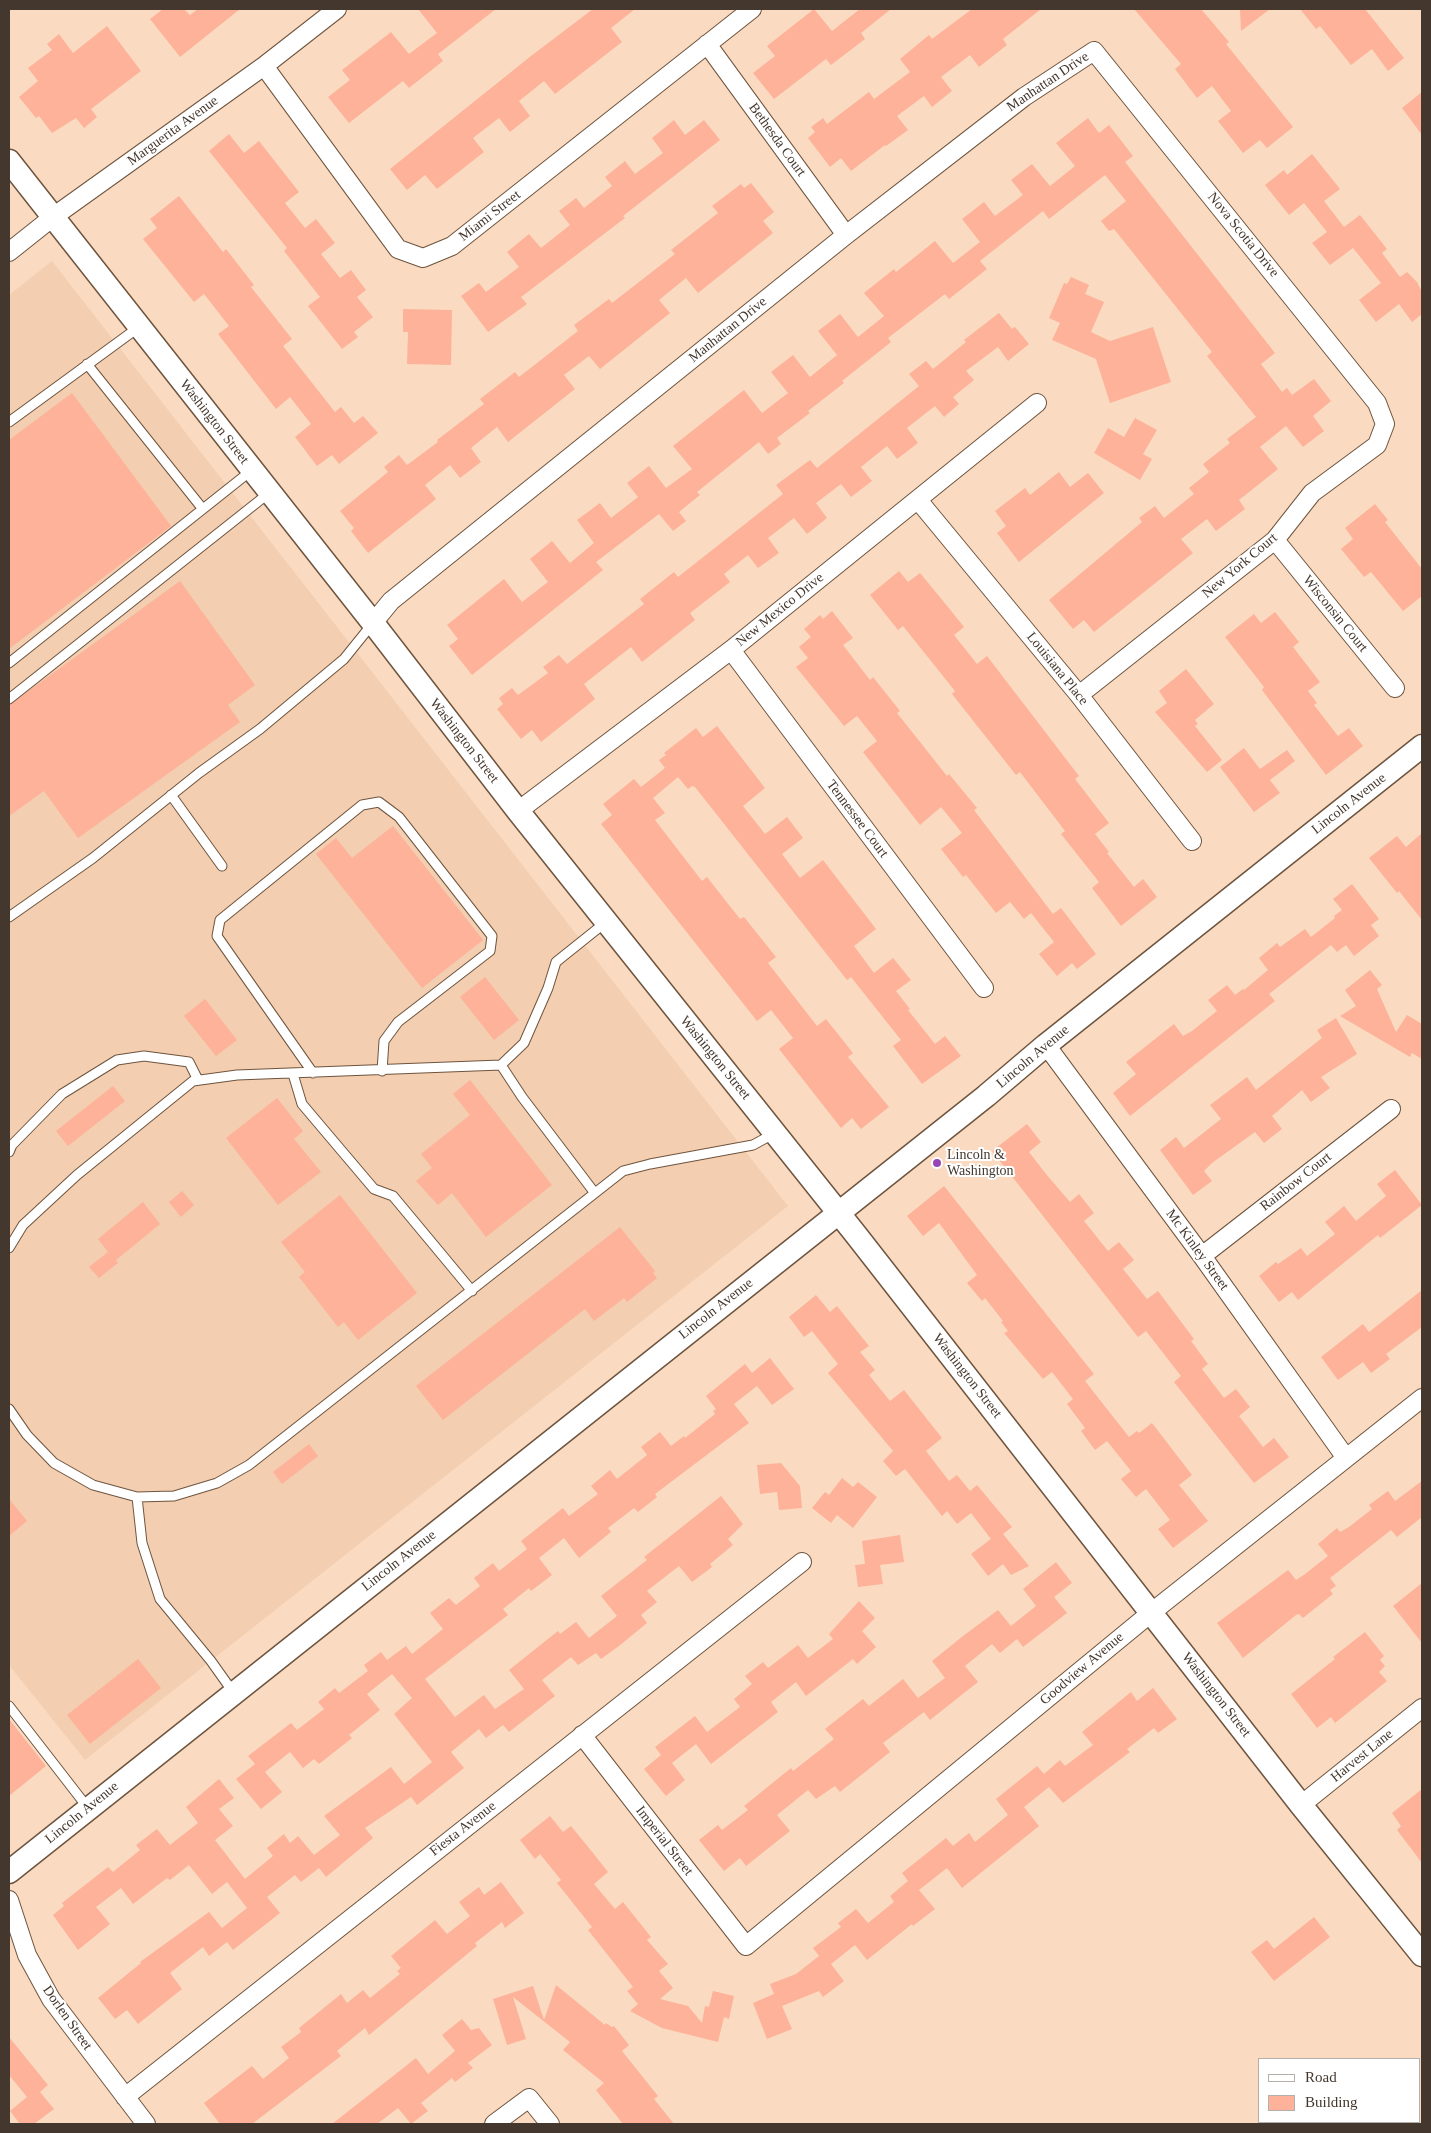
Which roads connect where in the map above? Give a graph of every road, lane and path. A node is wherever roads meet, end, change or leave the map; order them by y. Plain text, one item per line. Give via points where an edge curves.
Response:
1 (337, 9) edge
2 (752, 9) edge
3 (707, 44) junction
4 (1094, 51) joint
5 (264, 66) junction
6 (9, 161) edge
7 (53, 217) junction
8 (846, 235) junction
9 (9, 252) edge
10 (140, 326) junction
11 (87, 364) junction
12 (1037, 402) dead end
13 (9, 422) edge
14 (1385, 424) joint
15 (252, 470) junction
16 (270, 492) junction
17 (918, 500) junction
18 (202, 508) junction
19 (1275, 540) junction
20 (373, 623) junction
21 (730, 650) junction
22 (9, 664) edge
23 (1395, 688) dead end
24 (1079, 695) junction
25 (9, 700) edge
26 (1420, 753) edge
27 (171, 795) junction
28 (518, 811) junction
29 (1192, 841) dead end
30 (222, 866) dead end
31 (9, 917) edge
32 (606, 922) junction
33 (984, 988) dead end
34 (1046, 1045) junction
35 (501, 1064) junction
36 (382, 1071) junction
37 (314, 1073) junction
38 (293, 1074) junction
39 (198, 1080) junction
40 (1391, 1109) dead end
41 (775, 1133) junction
42 (9, 1152) edge
43 (594, 1192) junction
44 (838, 1212) junction
45 (9, 1245) edge
46 (1202, 1256) junction
47 (472, 1290) junction
48 (1422, 1398) edge
49 (9, 1408) edge
50 (1346, 1458) junction
51 (137, 1497) junction
52 (802, 1562) dead end
53 (1152, 1612) junction
54 (233, 1692) junction
55 (9, 1706) edge
56 (1422, 1708) edge
57 (582, 1735) junction
58 (1301, 1805) junction
59 (88, 1808) junction
60 (9, 1872) edge
61 (9, 1900) edge
62 (746, 1946) joint
63 (1422, 1955) edge
64 (125, 2097) junction
65 (146, 2124) edge
66 (494, 2124) edge
67 (550, 2124) edge

1 - 5 street, Marguerita Avenue
2 - 3 street, Miami Street
3 - 5 street, Miami Street via 452,246 423,258 398,249
3 - 8 street, Bethesda Court
4 - 8 street, Manhattan Drive via 1024,97
4 - 14 street, Nova Scotia Drive via 1377,402
5 - 7 street, Marguerita Avenue
6 - 7 street, Washington Street
7 - 9 street, Marguerita Avenue
7 - 10 street, Washington Street
8 - 20 street, Manhattan Drive via 391,601
10 - 11 lane
10 - 15 street, Washington Street
11 - 13 lane
11 - 18 lane
12 - 17 street, New Mexico Drive
14 - 19 street, New York Court via 1377,445 1312,493
15 - 16 street, Washington Street
15 - 18 lane
16 - 20 street, Washington Street
16 - 25 lane
17 - 21 street, New Mexico Drive
17 - 24 street, Louisiana Place
18 - 22 lane
19 - 23 street, Wisconsin Court
19 - 24 street, New York Court
20 - 27 lane via 344,659 260,729
20 - 28 street, Washington Street
21 - 28 street, New Mexico Drive
21 - 33 street, Tennessee Court
24 - 29 street, Louisiana Place
26 - 34 street, Lincoln Avenue
27 - 30 lane
27 - 31 lane via 93,858
28 - 32 street, Washington Street
32 - 35 lane via 556,962 524,1043
32 - 41 street, Washington Street
34 - 44 street, Lincoln Avenue
34 - 46 street, Mc Kinley Street
35 - 36 lane
35 - 43 lane
36 - 37 lane
36 - 37 lane via 384,1041 398,1022 490,951 492,936 399,817 379,802 362,805 220,920 217,936
37 - 38 lane
38 - 39 lane via 237,1075
38 - 47 lane via 302,1104 374,1189 393,1196
39 - 42 lane via 189,1062 144,1056 117,1060 62,1094 12,1145
39 - 45 lane via 77,1175 23,1225
40 - 46 street, Rainbow Court
41 - 43 lane via 753,1146 623,1171
41 - 44 street, Washington Street
43 - 47 lane
44 - 53 street, Washington Street
44 - 54 street, Lincoln Avenue
46 - 50 street, Mc Kinley Street
47 - 51 lane via 248,1465 217,1483 174,1496
48 - 50 street, Goodview Avenue
49 - 51 lane via 26,1435 54,1463 93,1485
50 - 53 street, Goodview Avenue
51 - 54 lane via 142,1543 160,1598
52 - 57 street, Fiesta Avenue
53 - 58 street, Washington Street
53 - 62 street, Goodview Avenue
54 - 59 street, Lincoln Avenue
55 - 59 lane
56 - 58 street, Harvest Lane
57 - 62 street, Imperial Street
57 - 64 street, Fiesta Avenue
58 - 63 street, Washington Street
59 - 60 street, Lincoln Avenue
61 - 64 street, Dorlen Street via 27,1955 51,1999
64 - 65 street, Dorlen Street
66 - 67 street via 530,2098

